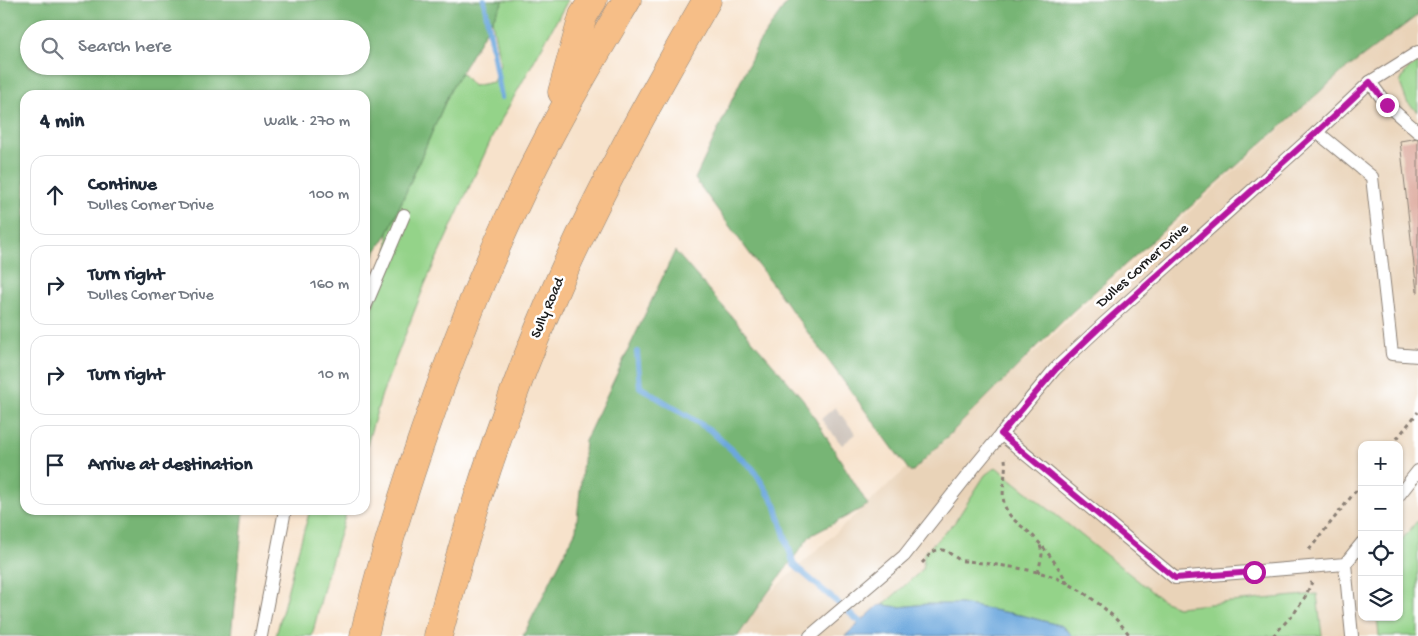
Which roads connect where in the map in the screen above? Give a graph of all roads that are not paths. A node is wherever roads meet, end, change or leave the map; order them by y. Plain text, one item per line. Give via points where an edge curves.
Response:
1 (593, 0) edge
2 (626, 0) edge
3 (714, 0) edge
4 (701, 11) edge
5 (1418, 52) edge
6 (1370, 82) junction
7 (1317, 132) junction
8 (1418, 132) edge
9 (550, 135) junction
10 (404, 215) dead end
11 (370, 295) edge
12 (1418, 356) edge
13 (1001, 434) junction
14 (1418, 471) edge
15 (1403, 490) edge
16 (284, 515) edge
17 (1358, 548) edge
18 (1346, 564) junction
19 (261, 636) edge
20 (364, 636) edge
21 (438, 636) edge
22 (810, 636) edge
23 (1352, 636) edge

1 - 9 highway via 584,16
2 - 9 highway
3 - 4 highway, Sully Road
4 - 21 highway, Sully Road via 609,177 538,330 479,493
5 - 6 lane, Dulles Corner Drive
6 - 7 lane, Dulles Corner Drive
6 - 8 lane via 1387,105
7 - 12 lane via 1372,177 1392,354
7 - 13 lane, Dulles Corner Drive via 1062,363
9 - 20 highway via 452,354 397,515
10 - 11 lane
13 - 18 lane via 1175,578
13 - 22 lane, Dulles Corner Drive via 904,556
14 - 15 lane
16 - 19 lane
17 - 18 lane
18 - 23 lane

